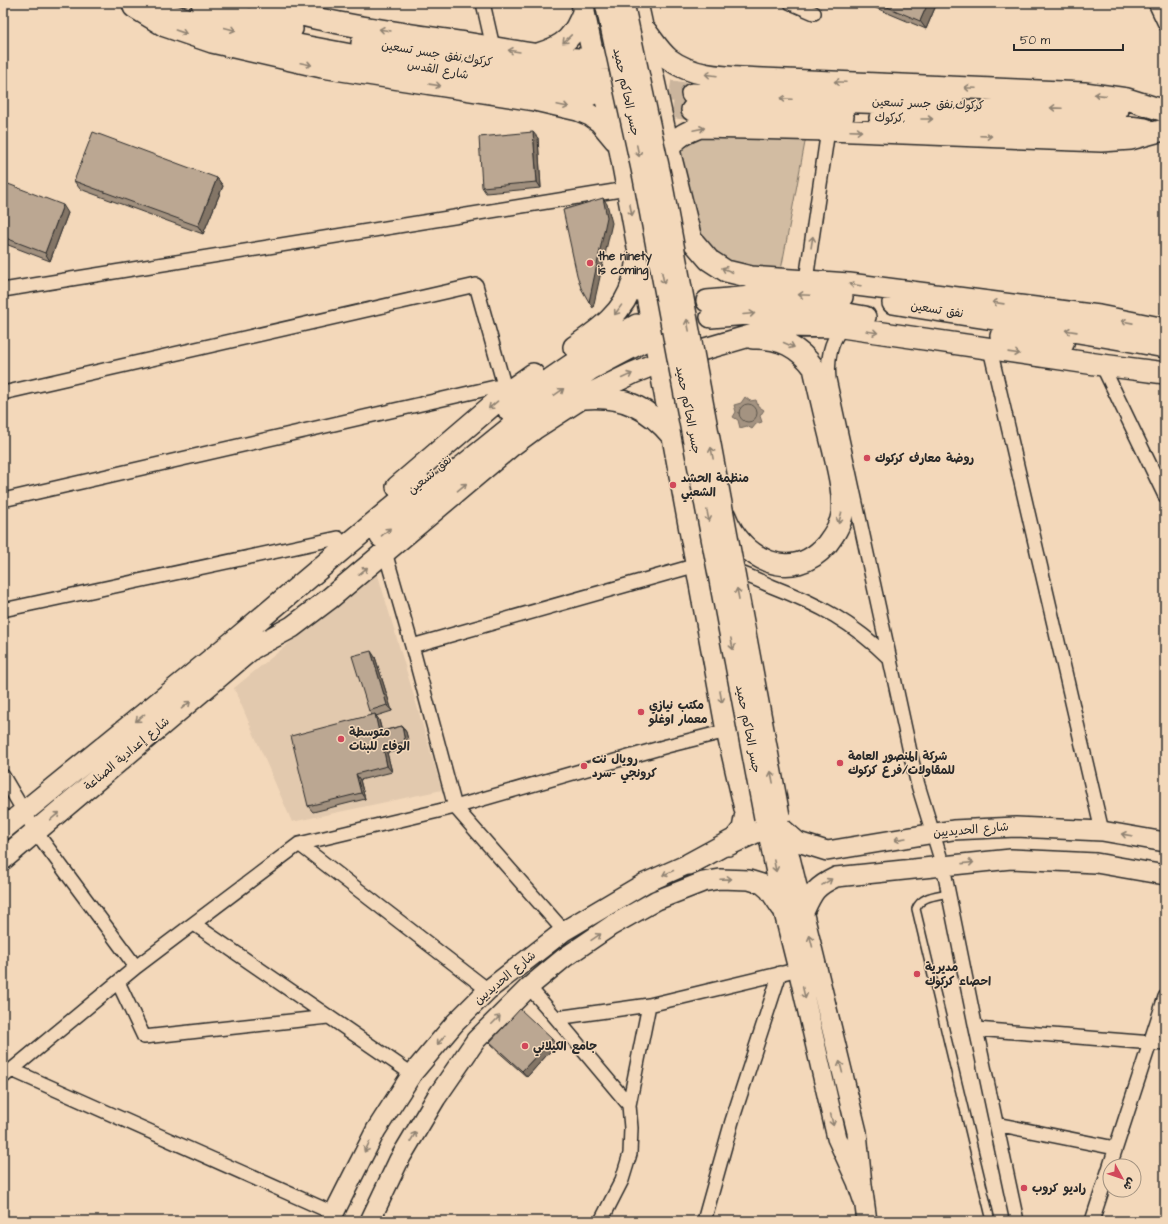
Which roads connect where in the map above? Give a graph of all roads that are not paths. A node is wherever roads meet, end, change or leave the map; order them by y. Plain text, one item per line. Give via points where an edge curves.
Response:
1 (202, 3) edge
2 (260, 3) edge
3 (482, 3) edge
4 (606, 3) edge
5 (622, 3) edge
6 (636, 3) edge
7 (791, 3) edge
8 (1155, 3) edge
9 (130, 5) edge
10 (583, 7) edge
11 (814, 13) dead end
12 (641, 24) junction
13 (1165, 24) edge
14 (288, 36) junction
15 (493, 47) junction
16 (537, 54) junction
17 (648, 56) junction
18 (669, 59) junction
19 (590, 77) junction
20 (692, 102) joint
21 (1165, 111) edge
22 (828, 130) junction
23 (1163, 132) edge
24 (619, 144) junction
25 (669, 150) junction
26 (627, 189) junction
27 (639, 247) junction
28 (806, 280) junction
29 (3, 290) edge
30 (842, 327) junction
31 (1165, 329) edge
32 (639, 333) dead end
33 (737, 339) junction
34 (1165, 347) edge
35 (990, 349) junction
36 (660, 362) junction
37 (1165, 363) edge
38 (1102, 365) junction
39 (1165, 373) edge
40 (507, 388) junction
41 (3, 393) edge
42 (582, 398) junction
43 (673, 437) junction
44 (1165, 496) edge
45 (3, 500) edge
46 (722, 510) junction
47 (338, 538) junction
48 (385, 552) junction
49 (697, 566) junction
50 (3, 610) edge
51 (243, 645) junction
52 (412, 646) junction
53 (890, 659) junction
54 (727, 731) junction
55 (3, 776) edge
56 (455, 807) junction
57 (24, 812) junction
58 (773, 823) junction
59 (3, 829) edge
60 (1102, 831) junction
61 (36, 832) junction
62 (933, 833) junction
63 (1165, 842) edge
64 (299, 844) junction
65 (3, 858) edge
66 (689, 864) junction
67 (943, 866) junction
68 (1165, 875) edge
69 (948, 893) junction
70 (804, 912) junction
71 (784, 913) junction
72 (194, 924) junction
73 (564, 931) junction
74 (136, 967) junction
75 (798, 969) junction
76 (780, 973) junction
77 (118, 982) junction
78 (529, 987) junction
79 (488, 990) junction
80 (1165, 996) edge
81 (649, 1005) junction
82 (328, 1016) junction
83 (556, 1018) junction
84 (455, 1023) junction
85 (976, 1029) junction
86 (476, 1040) junction
87 (1150, 1043) junction
88 (1165, 1044) edge
89 (8, 1073) edge
90 (412, 1074) junction
91 (629, 1105) junction
92 (996, 1124) junction
93 (1115, 1148) junction
94 (866, 1215) edge
95 (331, 1217) edge
96 (370, 1221) edge
97 (600, 1221) edge
98 (704, 1221) edge
99 (991, 1221) edge
100 (1017, 1221) edge
101 (1092, 1221) edge

1 - 14 main road
15 -> 2 main road via 318,19
3 - 15 street
4 -> 58 main road, جسر الحاكم حميد, bridge via 644,178
46 -> 5 main road, جسر الحاكم حميد, bridge via 660,175
6 - 12 main road
7 - 11 street
8 - 13 street
9 -> 14 main road
9 -> 24 main road via 165,26 248,51 322,67 535,100 578,110 590,114 600,122
10 -> 16 main road via 578,26 568,40 554,49
10 - 19 main road
12 - 17 main road
12 - 18 main road
14 - 19 main road, شارع القدس via 351,55
16 -> 15 main road
16 - 19 main road
17 - 18 main road
17 - 19 main road
17 - 25 main road
21 -> 18 main road via 1126,99 1084,93 710,75 689,69
19 - 24 main road
21 -> 20 main road, كركوك,نفق جسر تسعين via 830,101
20 -> 23 main road, كركوك, via 887,118 1105,125
22 -> 23 main road via 1101,141 1131,139
25 -> 22 main road via 672,143 685,132 700,127
28 -> 22 street
24 - 26 main road
28 -> 25 main road via 751,277 726,271 710,260 691,239
26 -> 27 main road
26 - 29 street
27 - 36 main road
27 -> 40 main road via 633,282 624,302 612,318 590,336
31 -> 28 main road via 1098,316
30 - 33 main road via 784,326
30 -> 35 main road
30 - 53 street via 830,351 829,379
32 - 51 main road, نفق تسعين via 527,414
33 - 36 main road
33 -> 46 main road, bridge via 761,338 781,342 796,349 814,368 842,486 842,516 834,535 820,552 801,562 782,564 767,562 737,538
34 -> 37 main road, نفق تسعين via 883,301 836,297 784,294 709,309 836,312 946,330 1114,350
35 -> 38 main road
35 - 60 street
42 -> 36 main road
36 - 43 main road
38 - 39 main road
38 - 44 street
40 - 41 street via 476,285
40 - 45 street
40 -> 47 main road
42 - 43 main road via 608,398 633,404 656,418
48 -> 42 main road via 511,446
43 - 49 main road
58 -> 46 main road, جسر الحاكم حميد, bridge
47 - 50 street
47 - 51 main road via 288,580
51 -> 48 main road via 285,631 310,614
48 - 52 street
49 - 52 street
49 - 53 street via 731,569 805,599 842,619
49 -> 54 main road
51 -> 57 main road, شارع إعدادية الصناعة
61 -> 51 main road, شارع إعدادية الصناعة
52 - 56 street
53 - 62 street via 918,785
54 - 56 street
54 - 66 main road via 746,814 743,829 735,838
55 - 57 street
56 - 64 street
56 - 73 street
57 - 59 main road, شارع إعدادية الصناعة
57 - 61 street
62 -> 58 street, شارع الحديديين via 827,851 798,842
58 - 66 street, شارع الحديديين
58 - 70 street
58 -> 71 street
60 - 62 street, شارع الحديديين via 1016,827
63 -> 60 street, شارع الحديديين
61 - 65 main road, شارع إعدادية الصناعة
61 - 74 street
62 - 67 street
64 - 72 street
64 - 79 street
66 -> 73 street, شارع الحديديين via 645,883
67 -> 68 street via 1010,859 1096,863
67 - 69 street
70 -> 67 street via 812,893 824,882 836,877
69 - 85 street
69 - 99 lane via 922,900 916,909
94 -> 70 street via 857,1132
71 - 75 street
78 -> 71 street, شارع الحديديين via 564,958 611,926 657,900 703,882 737,879 762,884
72 - 74 street
72 - 82 street
73 - 79 street, شارع الحديديين
74 - 77 street
75 - 76 street
75 -> 94 street via 837,1138 858,1182
76 - 81 street
76 - 98 street via 732,1121
77 - 82 street via 144,1037
77 - 89 street
78 - 83 street
86 -> 78 street, شارع الحديديين
79 - 84 street, شارع الحديديين
80 - 87 street
81 - 83 street
81 - 91 street
82 - 90 street
83 - 91 street
84 - 86 street
84 -> 90 street, شارع الحديديين
85 - 87 street
85 - 92 street
96 -> 86 street, شارع الحديديين via 399,1160 436,1098
87 - 88 street
87 - 93 street
89 - 95 street
90 -> 95 street, شارع الحديديين via 376,1130
91 - 97 street via 630,1154 622,1180
92 - 93 street
92 - 100 street
93 - 101 street

